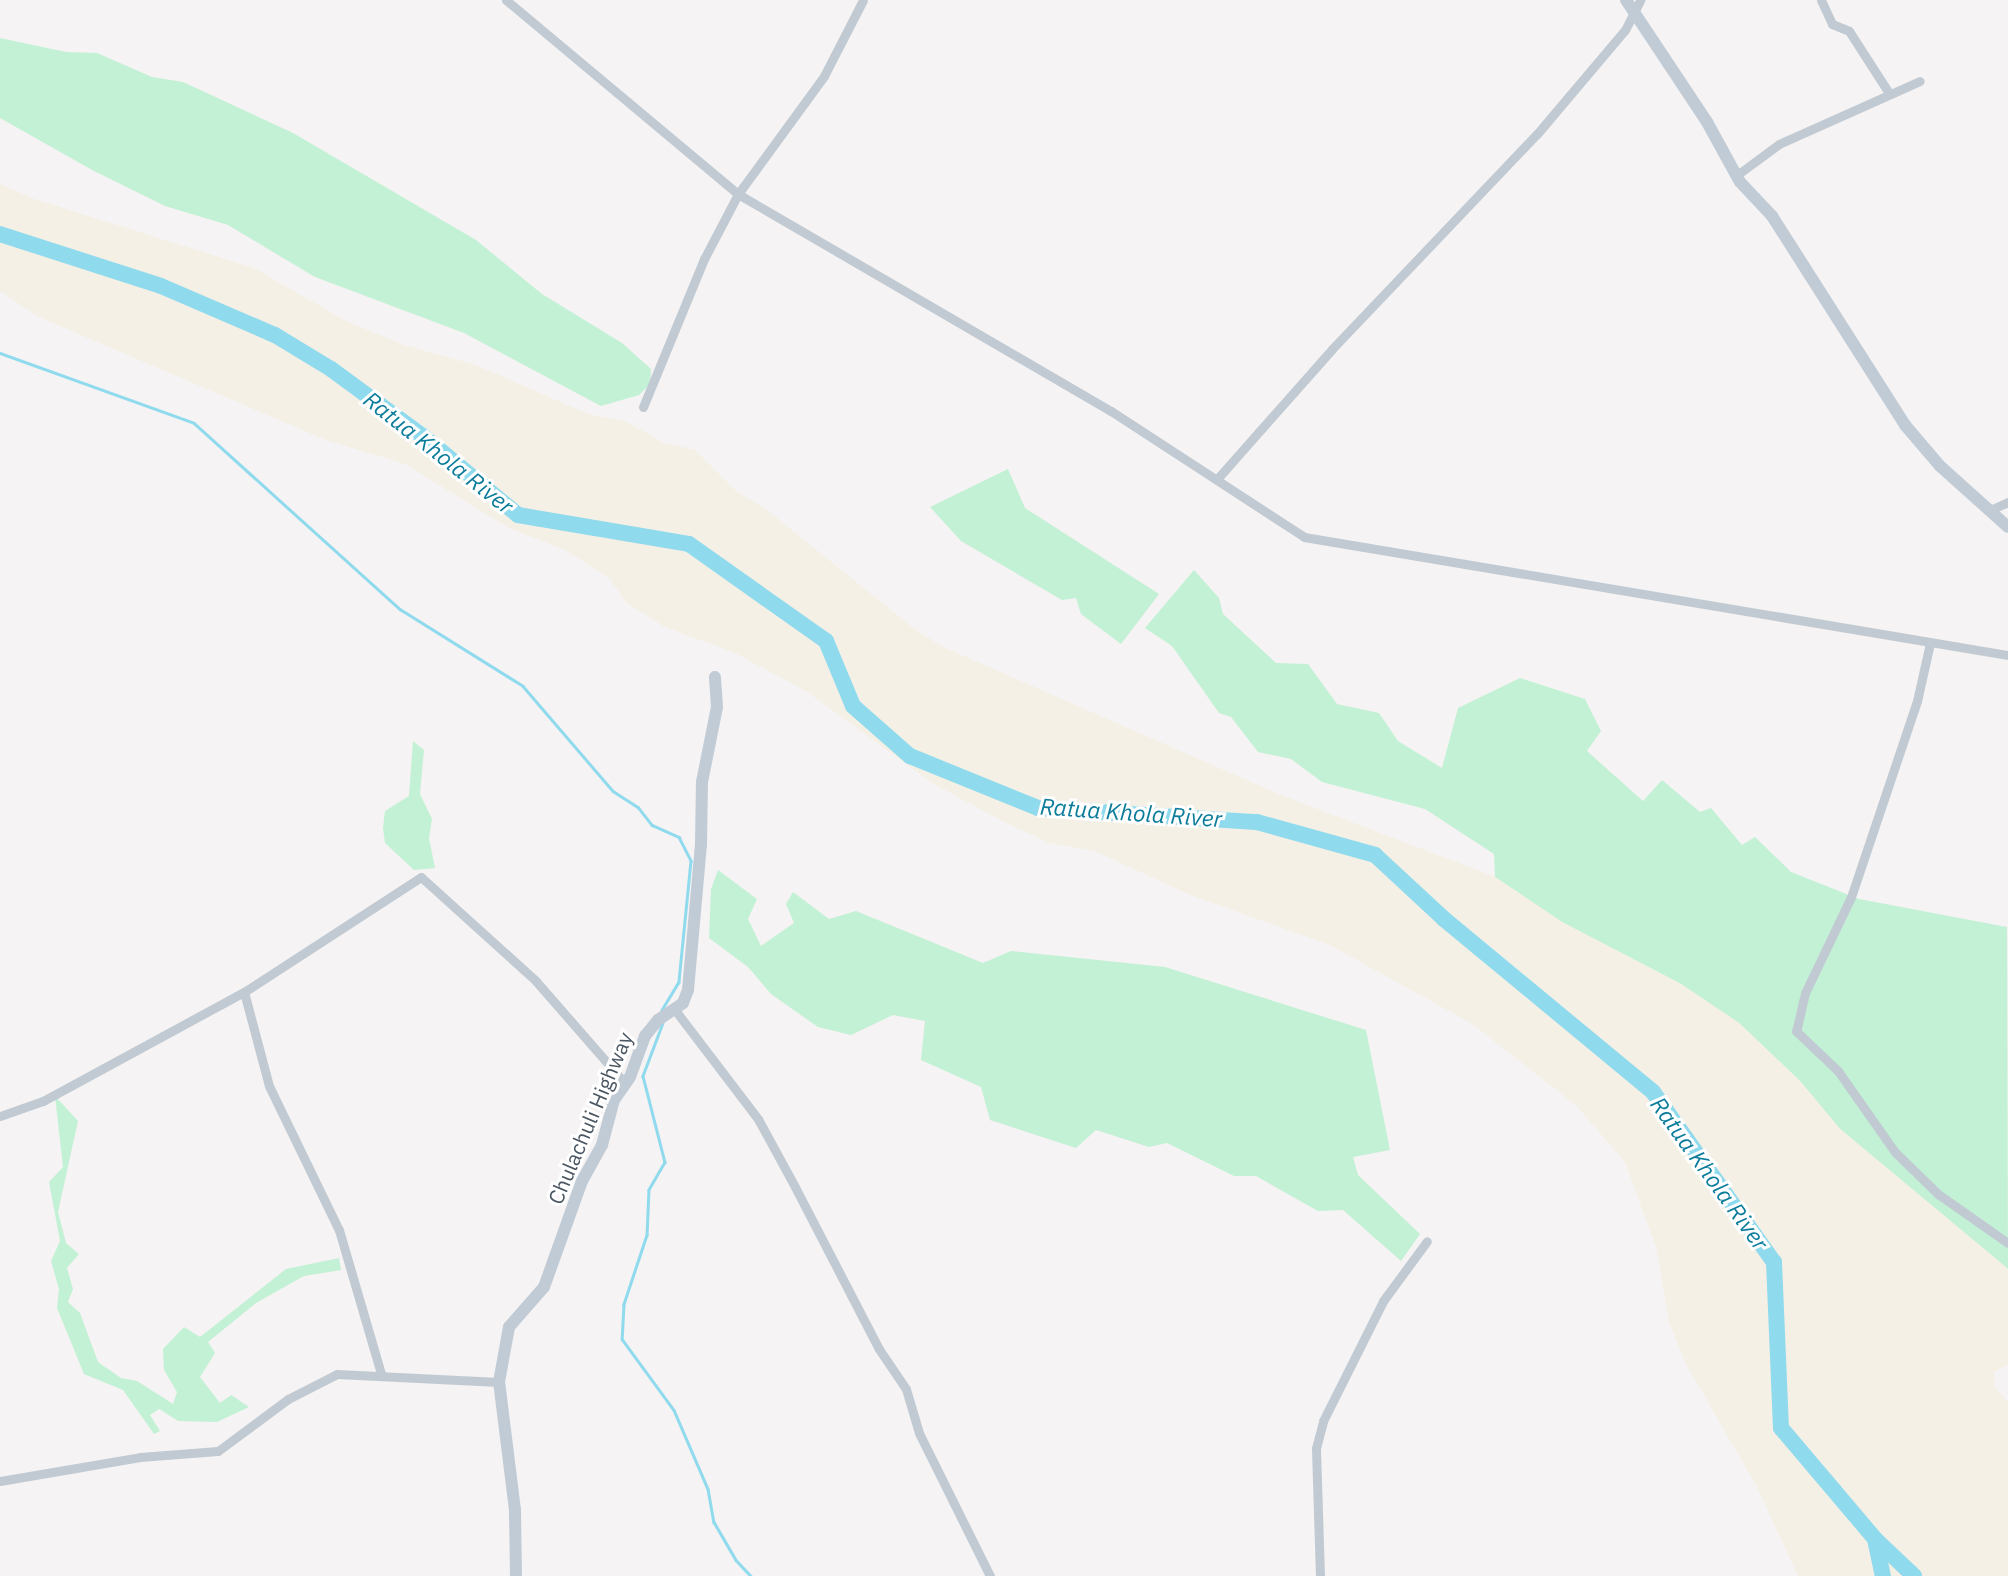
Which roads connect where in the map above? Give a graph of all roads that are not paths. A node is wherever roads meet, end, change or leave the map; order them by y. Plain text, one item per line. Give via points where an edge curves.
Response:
1 (506, 0) edge
2 (863, 0) edge
3 (1821, 0) edge
4 (1633, 3) edge
5 (1920, 81) dead end
6 (1889, 93) junction
7 (1737, 175) junction
8 (738, 194) junction
9 (643, 407) dead end
10 (1218, 478) junction
11 (2008, 502) edge
12 (1990, 510) junction
13 (2008, 527) edge
14 (1930, 643) junction
15 (2008, 655) edge
16 (715, 677) dead end
17 (244, 992) junction
18 (675, 1010) junction
19 (625, 1083) junction
20 (0, 1116) edge
21 (1427, 1241) dead end
22 (2008, 1243) edge
23 (381, 1374) junction
24 (499, 1382) junction
25 (0, 1481) edge
26 (516, 1576) edge
27 (990, 1576) edge
28 (1320, 1576) edge

1 - 8 street
2 - 8 street via 824,76
3 - 6 street via 1832,23 1849,31
4 - 7 street
4 - 10 street via 1625,30 1537,134 1332,349
5 - 6 street
6 - 7 street via 1779,144
7 - 12 street via 1772,216 1905,425 1940,466
8 - 9 street via 704,259
8 - 10 street
10 - 14 street via 1304,537
11 - 12 street
12 - 13 street
14 - 15 street
14 - 22 street via 1917,701 1862,852 1851,897 1805,993 1796,1031 1838,1071 1895,1152 1938,1194
16 - 18 street, Chulachuli Highway via 717,707 702,782 691,967 688,990
17 - 19 street via 421,877 535,980
17 - 20 street via 43,1101
17 - 23 street via 269,1086 340,1230
18 - 19 street, Chulachuli Highway via 652,1026
18 - 27 street via 758,1119 879,1349 906,1389 919,1433
19 - 24 street, Chulachuli Highway via 614,1100 602,1145 582,1181 544,1287 509,1327
21 - 28 street via 1383,1301 1323,1421 1315,1448
23 - 24 street
23 - 25 street via 325,1377 218,1451 139,1457
24 - 26 street, Chulachuli Highway via 515,1510

